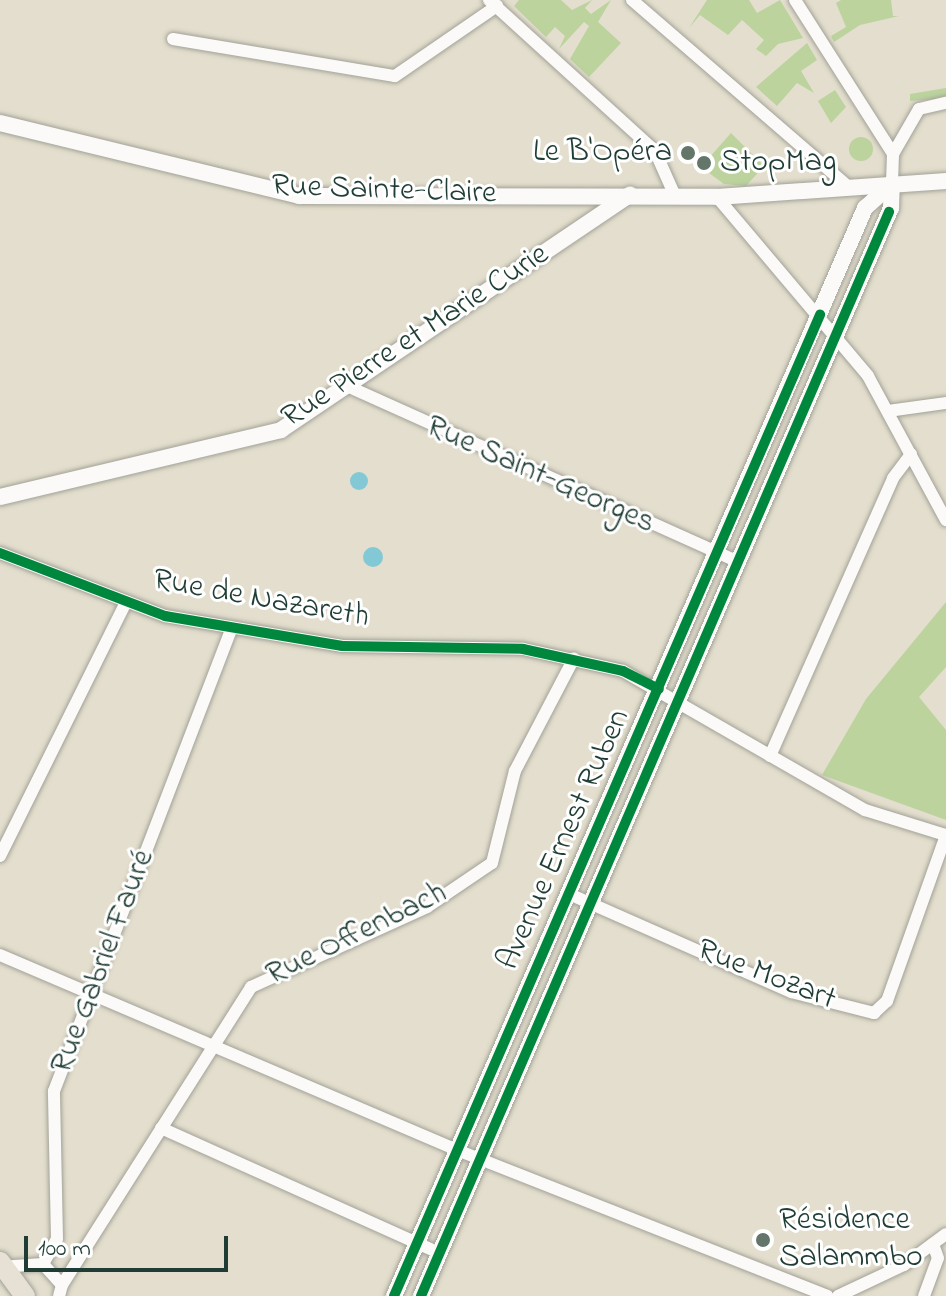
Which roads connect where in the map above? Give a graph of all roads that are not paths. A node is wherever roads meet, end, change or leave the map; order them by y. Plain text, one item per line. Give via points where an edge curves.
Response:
1 (795, 0) edge
2 (636, 1) edge
3 (493, 3) edge
4 (173, 39) dead end
5 (946, 103) edge
6 (0, 123) edge
7 (893, 154) junction
8 (946, 181) edge
9 (892, 184) junction
10 (849, 187) junction
11 (632, 194) junction
12 (675, 196) junction
13 (717, 197) junction
14 (820, 315) junction
15 (836, 333) junction
16 (347, 386) junction
17 (946, 403) edge
18 (888, 411) junction
19 (911, 454) junction
20 (0, 497) edge
21 (946, 520) edge
22 (0, 553) edge
23 (718, 555) junction
24 (737, 561) junction
25 (126, 602) junction
26 (232, 628) junction
27 (574, 658) junction
28 (659, 689) junction
29 (678, 698) junction
30 (770, 756) junction
31 (946, 835) edge
32 (0, 856) edge
33 (569, 894) junction
34 (590, 901) junction
35 (0, 955) edge
36 (93, 992) junction
37 (215, 1044) junction
38 (161, 1128) junction
39 (457, 1150) junction
40 (480, 1159) junction
41 (946, 1234) edge
42 (417, 1242) junction
43 (933, 1244) junction
44 (439, 1253) junction
45 (43, 1264) junction
46 (1, 1265) edge
47 (62, 1293) edge
48 (25, 1296) edge
49 (394, 1296) edge
50 (421, 1296) edge
51 (827, 1296) edge
52 (838, 1296) edge
53 (924, 1296) edge

1 - 7 street
2 - 10 street
3 - 4 street via 395,76
3 - 12 street via 655,151
5 - 7 street via 919,109
6 - 11 street, Rue Sainte-Claire via 299,196
7 - 9 street
8 - 9 street, Rue Sainte-Claire
9 - 10 street, Rue Sainte-Claire
9 - 14 street, Avenue Ernest Ruben via 865,208
9 - 15 street, Avenue Ernest Ruben via 891,208
10 - 13 street, Rue Sainte-Claire
11 - 12 street, Rue Sainte-Claire
11 - 16 street, Rue Pierre et Marie Curie
12 - 13 street, Rue Sainte-Claire
13 - 14 street
14 - 15 street
14 - 23 street, Avenue Ernest Ruben
15 - 18 street
15 - 24 street, Avenue Ernest Ruben
16 - 20 street, Rue Pierre et Marie Curie via 281,430
16 - 23 street, Rue Saint-Georges
17 - 18 street
18 - 19 street
19 - 21 street
19 - 30 street via 893,478
22 - 25 street, Rue de Nazareth
23 - 24 street, Rue Saint-Georges
23 - 28 street, Avenue Ernest Ruben
24 - 29 street, Avenue Ernest Ruben
25 - 26 street, Rue de Nazareth
25 - 32 street
26 - 27 street, Rue de Nazareth via 342,646 523,649
26 - 36 street, Rue Gabriel Fauré
27 - 28 street, Rue de Nazareth
27 - 37 street, Rue Offenbach via 515,771 492,863 427,907 251,987
28 - 29 street, Rue de Nazareth
28 - 33 street, Avenue Ernest Ruben
29 - 30 street, Rue de Nazareth
29 - 34 street, Avenue Ernest Ruben
30 - 31 street, Rue de Nazareth via 865,810
31 - 34 street, Rue Mozart via 887,1001 874,1013 791,992
33 - 34 street, Rue Mozart
33 - 39 street, Avenue Ernest Ruben
34 - 40 street, Avenue Ernest Ruben
35 - 36 street
36 - 37 street
36 - 45 street, Rue Gabriel Fauré via 54,1091 57,1239
37 - 38 street, Rue Offenbach
37 - 39 street
38 - 42 street
38 - 47 street, Rue Offenbach
39 - 40 street
39 - 42 street, Avenue Ernest Ruben
40 - 44 street, Avenue Ernest Ruben
40 - 51 street
41 - 43 street
42 - 44 street
42 - 49 street, Avenue Ernest Ruben
43 - 52 street
43 - 53 street via 938,1258
44 - 50 street, Avenue Ernest Ruben
45 - 46 street
45 - 47 street
46 - 48 main road

